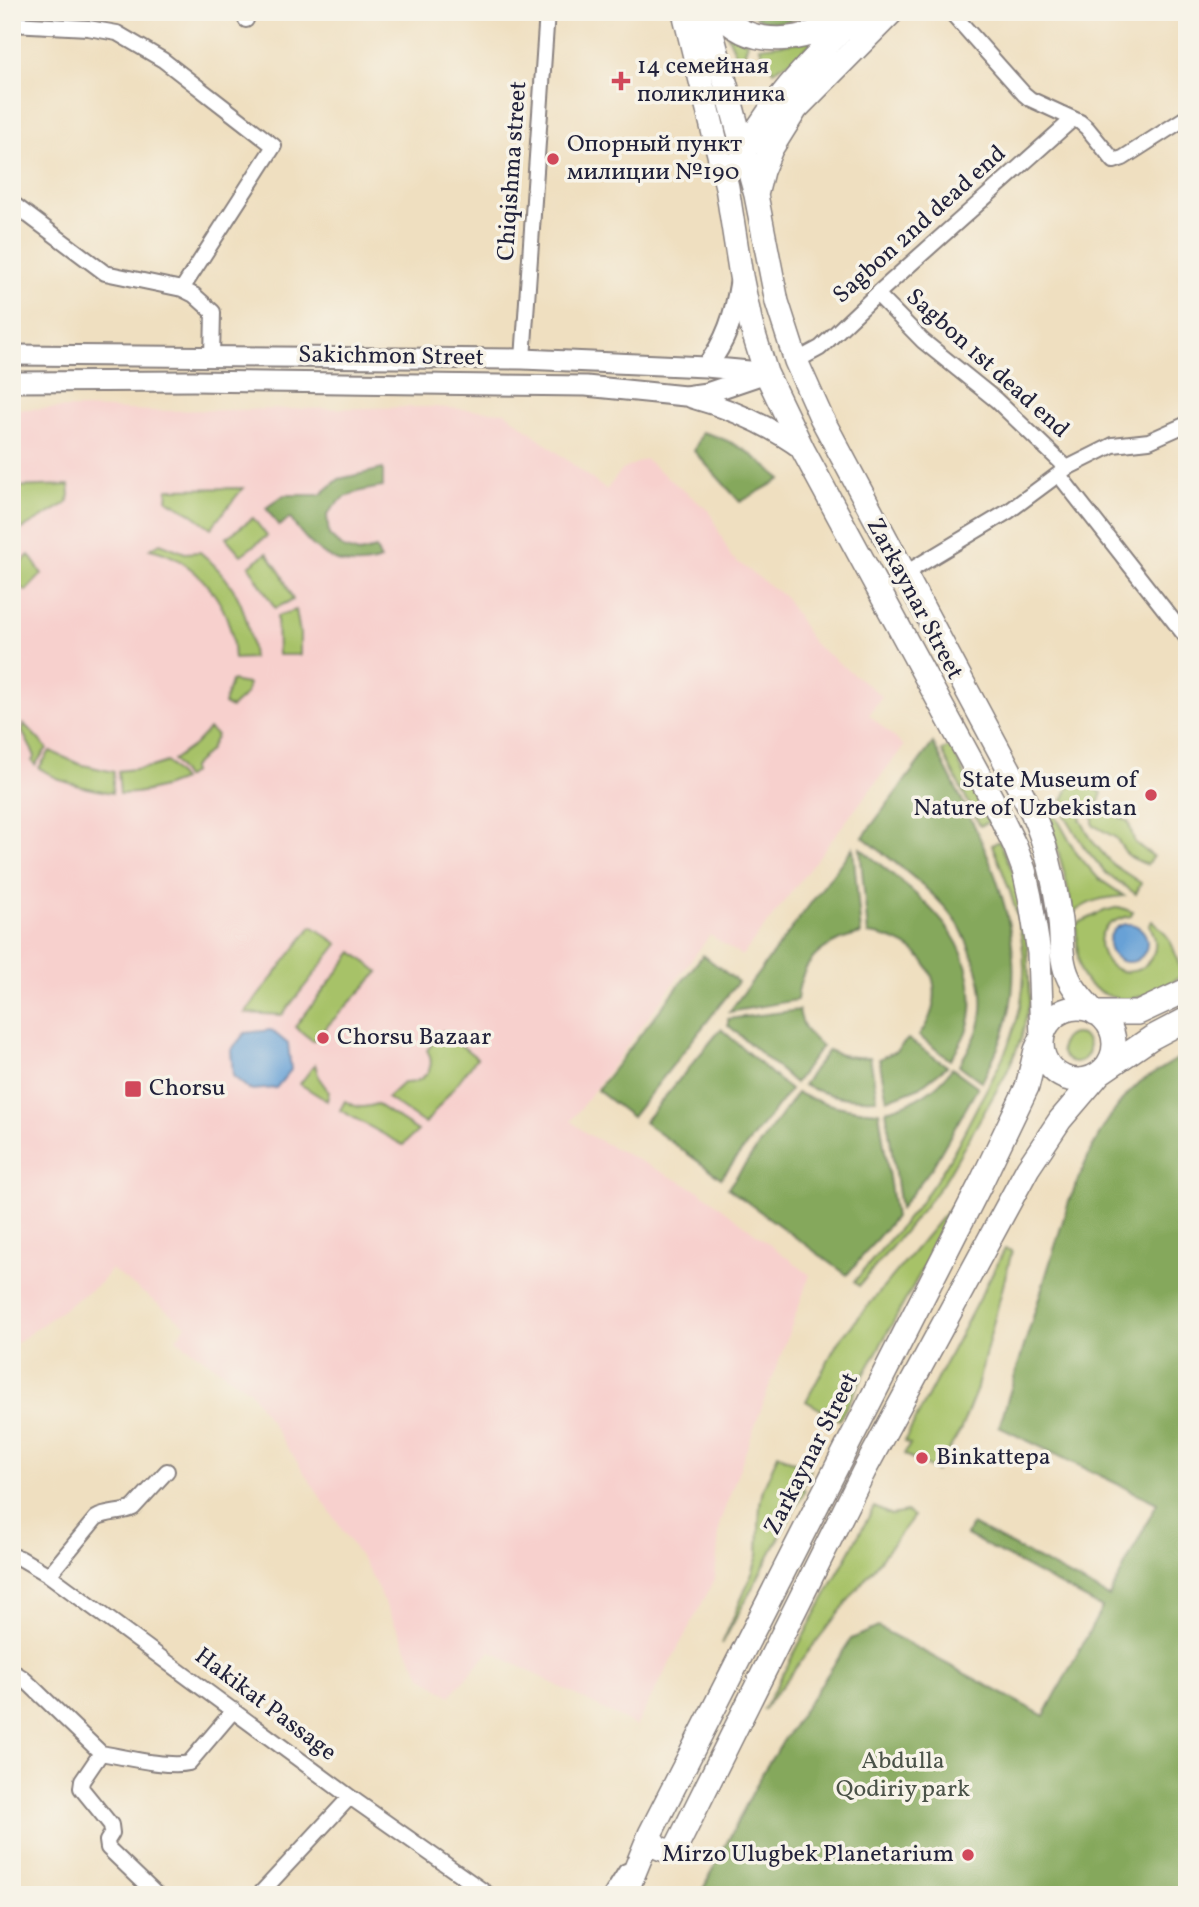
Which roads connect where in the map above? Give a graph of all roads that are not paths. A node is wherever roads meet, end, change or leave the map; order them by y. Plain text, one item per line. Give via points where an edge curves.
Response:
1 (547, 12) edge
2 (684, 12) edge
3 (706, 12) edge
4 (718, 12) edge
5 (859, 12) edge
6 (892, 12) edge
7 (951, 12) edge
8 (18, 20) edge
9 (1187, 117) edge
10 (1073, 118) junction
11 (744, 152) junction
12 (727, 187) junction
13 (756, 195) junction
14 (12, 203) edge
15 (741, 276) junction
16 (182, 289) junction
17 (877, 294) junction
18 (12, 355) edge
19 (212, 357) junction
20 (523, 359) junction
21 (796, 361) junction
22 (706, 368) junction
23 (766, 373) junction
24 (12, 382) edge
25 (809, 391) junction
26 (685, 396) junction
27 (1187, 424) edge
28 (803, 450) junction
29 (1063, 472) junction
30 (904, 574) junction
31 (1187, 638) edge
32 (1187, 990) edge
33 (1096, 1013) junction
34 (1187, 1018) edge
35 (1042, 1037) junction
36 (1100, 1073) junction
37 (167, 1471) dead end
38 (12, 1556) edge
39 (49, 1575) junction
40 (12, 1671) edge
41 (234, 1710) junction
42 (101, 1753) junction
43 (351, 1797) junction
44 (650, 1834) junction
45 (157, 1895) edge
46 (258, 1895) edge
47 (489, 1895) edge
48 (611, 1895) edge
49 (625, 1895) edge

1 - 20 street, Chiqishma street
2 - 12 main road, Zarkaynar Street
3 - 11 main road, Zarkaynar Street
4 - 5 main road via 736,29 772,39 816,33
5 - 11 main road via 782,93
6 - 13 main road via 796,109 771,149
7 - 10 street via 1024,94
8 - 16 street via 117,33 163,60 274,145
9 - 10 street via 1118,161
10 - 17 street, Sagbon 2nd dead end
11 - 12 main road
11 - 13 main road, Zarkaynar Street
12 - 13 main road
12 - 15 main road, Zarkaynar Street
13 - 21 main road, Zarkaynar Street via 774,292
14 - 16 street via 105,273
15 - 22 main road via 733,318
15 - 23 main road, Zarkaynar Street
16 - 19 street via 213,310
17 - 21 street, Sagbon 2nd dead end via 820,348
17 - 29 street, Sagbon 1st dead end via 922,341 996,400
18 - 19 main road, Sakichmon Street
19 - 20 main road, Sakichmon Street
20 - 22 main road, Sakichmon Street
21 - 23 main road, Sakichmon Street
21 - 25 main road, Zarkaynar Street
22 - 23 main road, Sakichmon Street
23 - 25 main road, Sakichmon Street
23 - 26 main road, Sakichmon Street
23 - 28 main road, Zarkaynar Street
24 - 26 main road, Sakichmon Street via 586,386
25 - 30 main road, Zarkaynar Street
26 - 28 main road via 740,414
27 - 29 street via 1149,441 1113,445
28 - 35 main road, Zarkaynar Street via 1015,846 1035,925
29 - 30 street via 1009,511
29 - 31 street, Sagbon 1st dead end
30 - 33 main road, Zarkaynar Street via 1032,811 1054,882 1064,968 1072,986
32 - 33 main road, Zarkaynar Street via 1138,1013
33 - 35 main road, Zarkaynar Street via 1079,1008 1063,1011 1050,1021
33 - 36 main road, Zarkaynar Street via 1108,1024 1114,1040 1111,1058
34 - 36 main road, Zarkaynar Street
35 - 36 main road, Zarkaynar Street via 1046,1061 1059,1074 1076,1080
35 - 44 main road, Zarkaynar Street via 1027,1087 981,1183
36 - 44 main road, Zarkaynar Street via 1060,1119 1022,1180 864,1471 676,1848 659,1849
37 - 39 street via 133,1508 96,1518
38 - 39 street, Hakikat Passage
39 - 41 street, Hakikat Passage
40 - 42 street
41 - 42 street via 189,1763
41 - 43 street, Hakikat Passage
42 - 45 street via 81,1788 111,1825 108,1848
43 - 46 street
43 - 47 street, Hakikat Passage
44 - 48 street
44 - 49 main road, Zarkaynar Street

